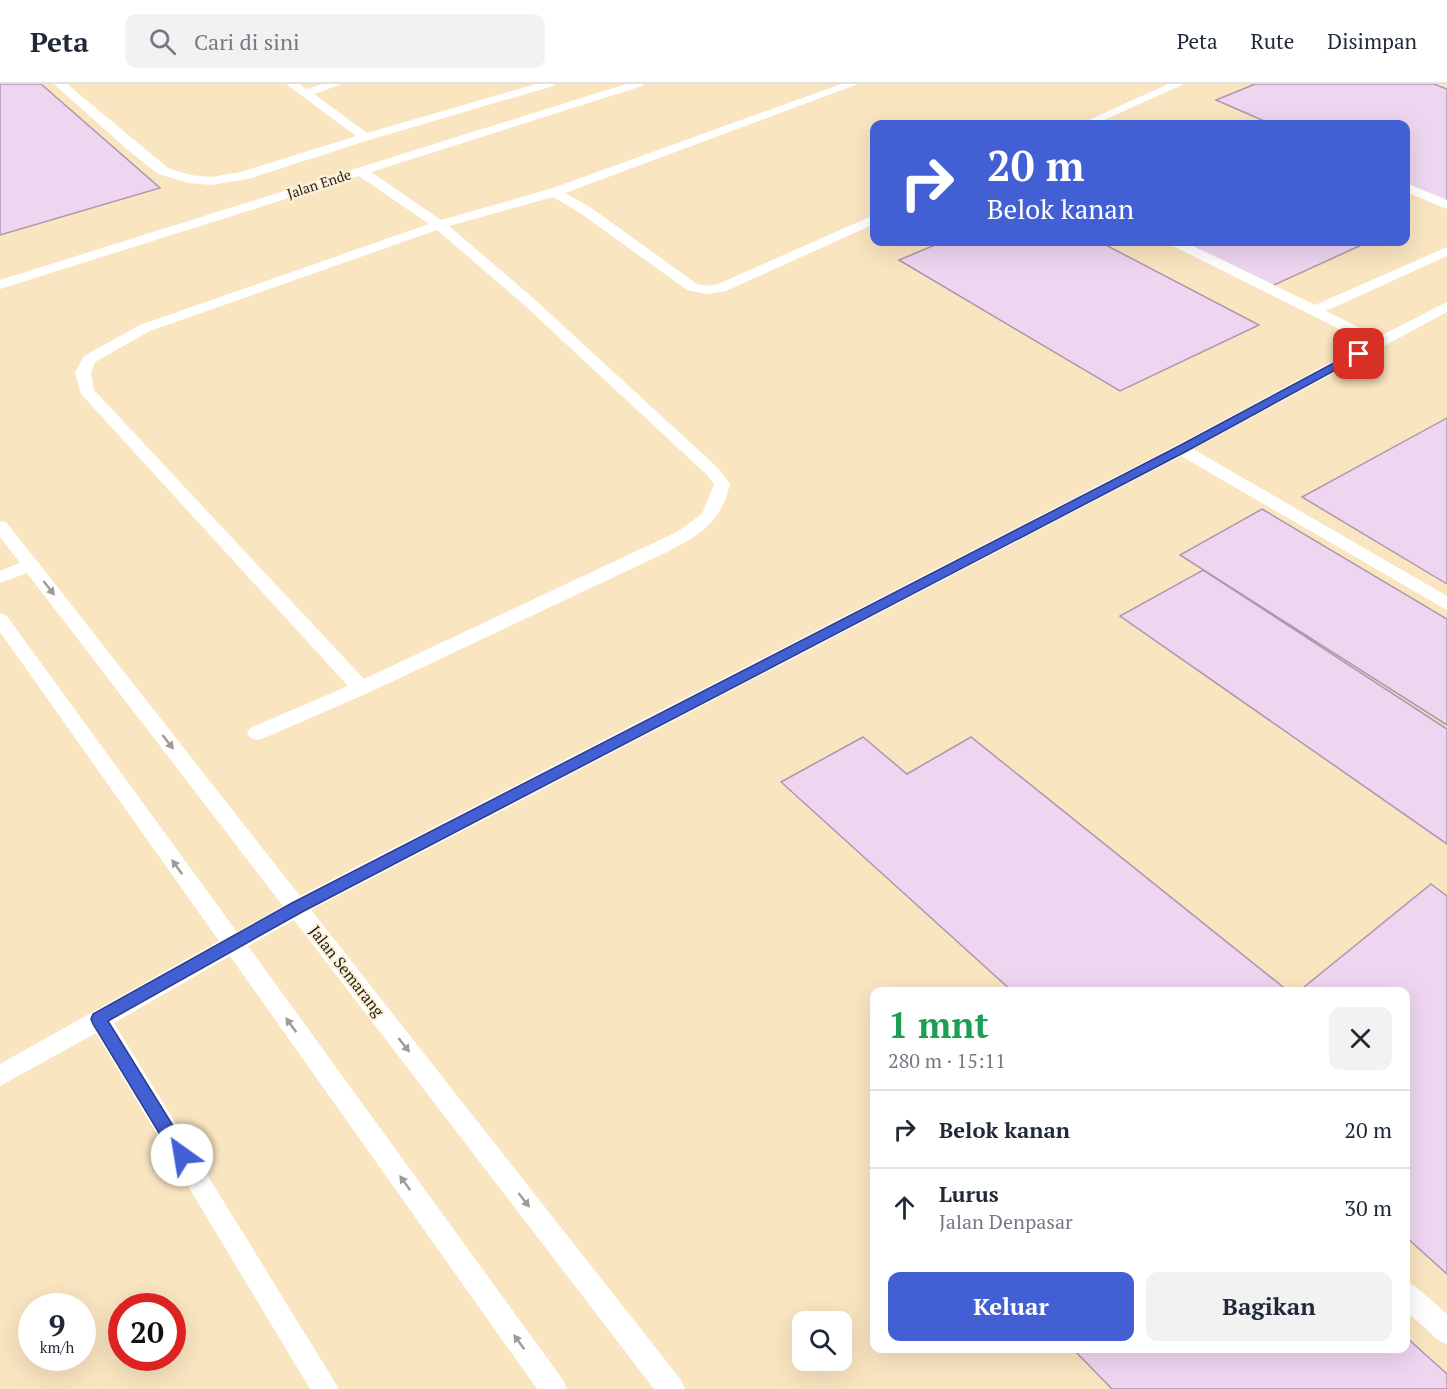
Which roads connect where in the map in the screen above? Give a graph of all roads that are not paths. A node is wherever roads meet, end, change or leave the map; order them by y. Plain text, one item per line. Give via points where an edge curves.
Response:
1 (60, 84) edge
2 (292, 84) edge
3 (336, 84) edge
4 (497, 84) edge
5 (549, 84) edge
6 (638, 84) edge
7 (852, 84) edge
8 (1178, 84) edge
9 (305, 93) junction
10 (515, 94) junction
11 (1095, 120) edge
12 (365, 137) junction
13 (360, 171) junction
14 (1410, 189) edge
15 (555, 192) junction
16 (1447, 205) edge
17 (870, 221) edge
18 (440, 225) junction
19 (1184, 246) edge
20 (1447, 250) edge
21 (0, 285) edge
22 (1447, 306) edge
23 (1314, 311) junction
24 (1379, 343) junction
25 (1181, 449) junction
26 (0, 526) edge
27 (31, 565) junction
28 (0, 577) edge
29 (1447, 604) edge
30 (0, 620) edge
31 (361, 688) junction
32 (257, 733) dead end
33 (297, 908) junction
34 (232, 943) junction
35 (99, 1019) junction
36 (0, 1076) edge
37 (1410, 1299) edge
38 (1447, 1331) edge
39 (325, 1389) edge
40 (553, 1389) edge
41 (671, 1389) edge

1 - 12 lane via 163,171 189,180 212,182 243,176
2 - 9 lane
3 - 9 lane
4 - 10 lane
5 - 10 lane
6 - 13 lane, Jalan Ende
7 - 15 lane
8 - 11 lane
9 - 12 lane
10 - 12 lane
13 - 18 lane
13 - 21 lane, Jalan Ende
14 - 16 lane
15 - 17 lane via 692,287 706,290 721,288
15 - 18 lane
18 - 31 lane via 527,300 722,484 711,517 694,530
18 - 31 lane via 145,328 89,359 83,373 86,391
19 - 23 lane
20 - 23 lane
22 - 24 lane
23 - 24 lane
24 - 25 lane
25 - 29 lane
25 - 33 lane
26 - 27 lane, Jalan Semarang
27 - 28 lane
27 -> 33 lane, Jalan Semarang
34 -> 30 lane
31 - 32 lane
33 - 34 lane
33 -> 41 lane, Jalan Semarang
34 - 35 lane
40 -> 34 lane
35 - 36 lane
35 - 39 lane
37 - 38 lane

